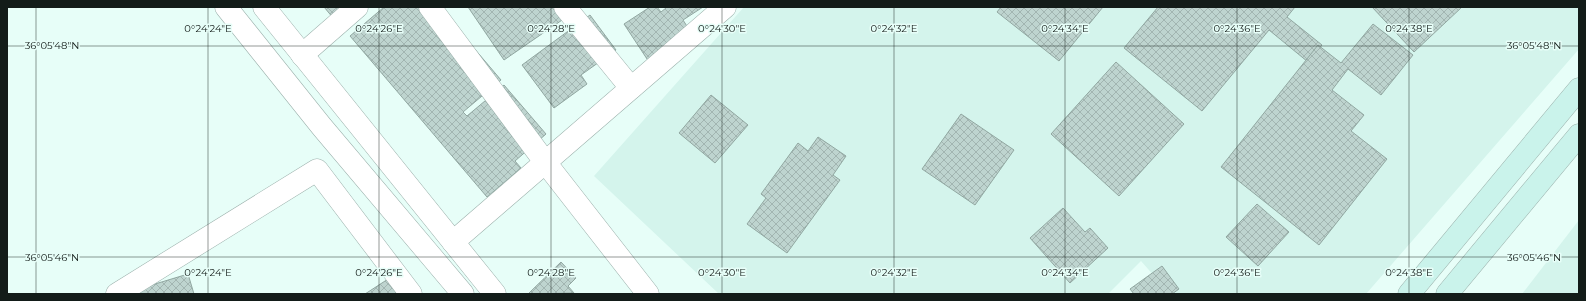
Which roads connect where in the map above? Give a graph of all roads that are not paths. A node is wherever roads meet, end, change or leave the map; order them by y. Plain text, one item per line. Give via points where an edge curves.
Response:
1 (226, 7) edge
2 (264, 7) edge
3 (357, 7) edge
4 (430, 7) edge
5 (565, 7) edge
6 (725, 7) edge
7 (302, 55) junction
8 (631, 88) junction
9 (1579, 89) edge
10 (1579, 135) edge
11 (343, 152) junction
12 (545, 162) junction
13 (317, 170) junction
14 (453, 242) junction
15 (117, 294) edge
16 (411, 294) edge
17 (463, 294) edge
18 (495, 294) edge
19 (648, 294) edge
20 (1409, 294) edge
21 (1447, 294) edge

1 - 11 street
2 - 7 street
3 - 7 street
4 - 12 street
5 - 8 street
6 - 8 street
7 - 14 street
8 - 12 street
9 - 20 main road
10 - 21 main road
11 - 13 street
11 - 17 street
12 - 14 street
12 - 19 street
13 - 15 street
13 - 16 street
14 - 18 street

